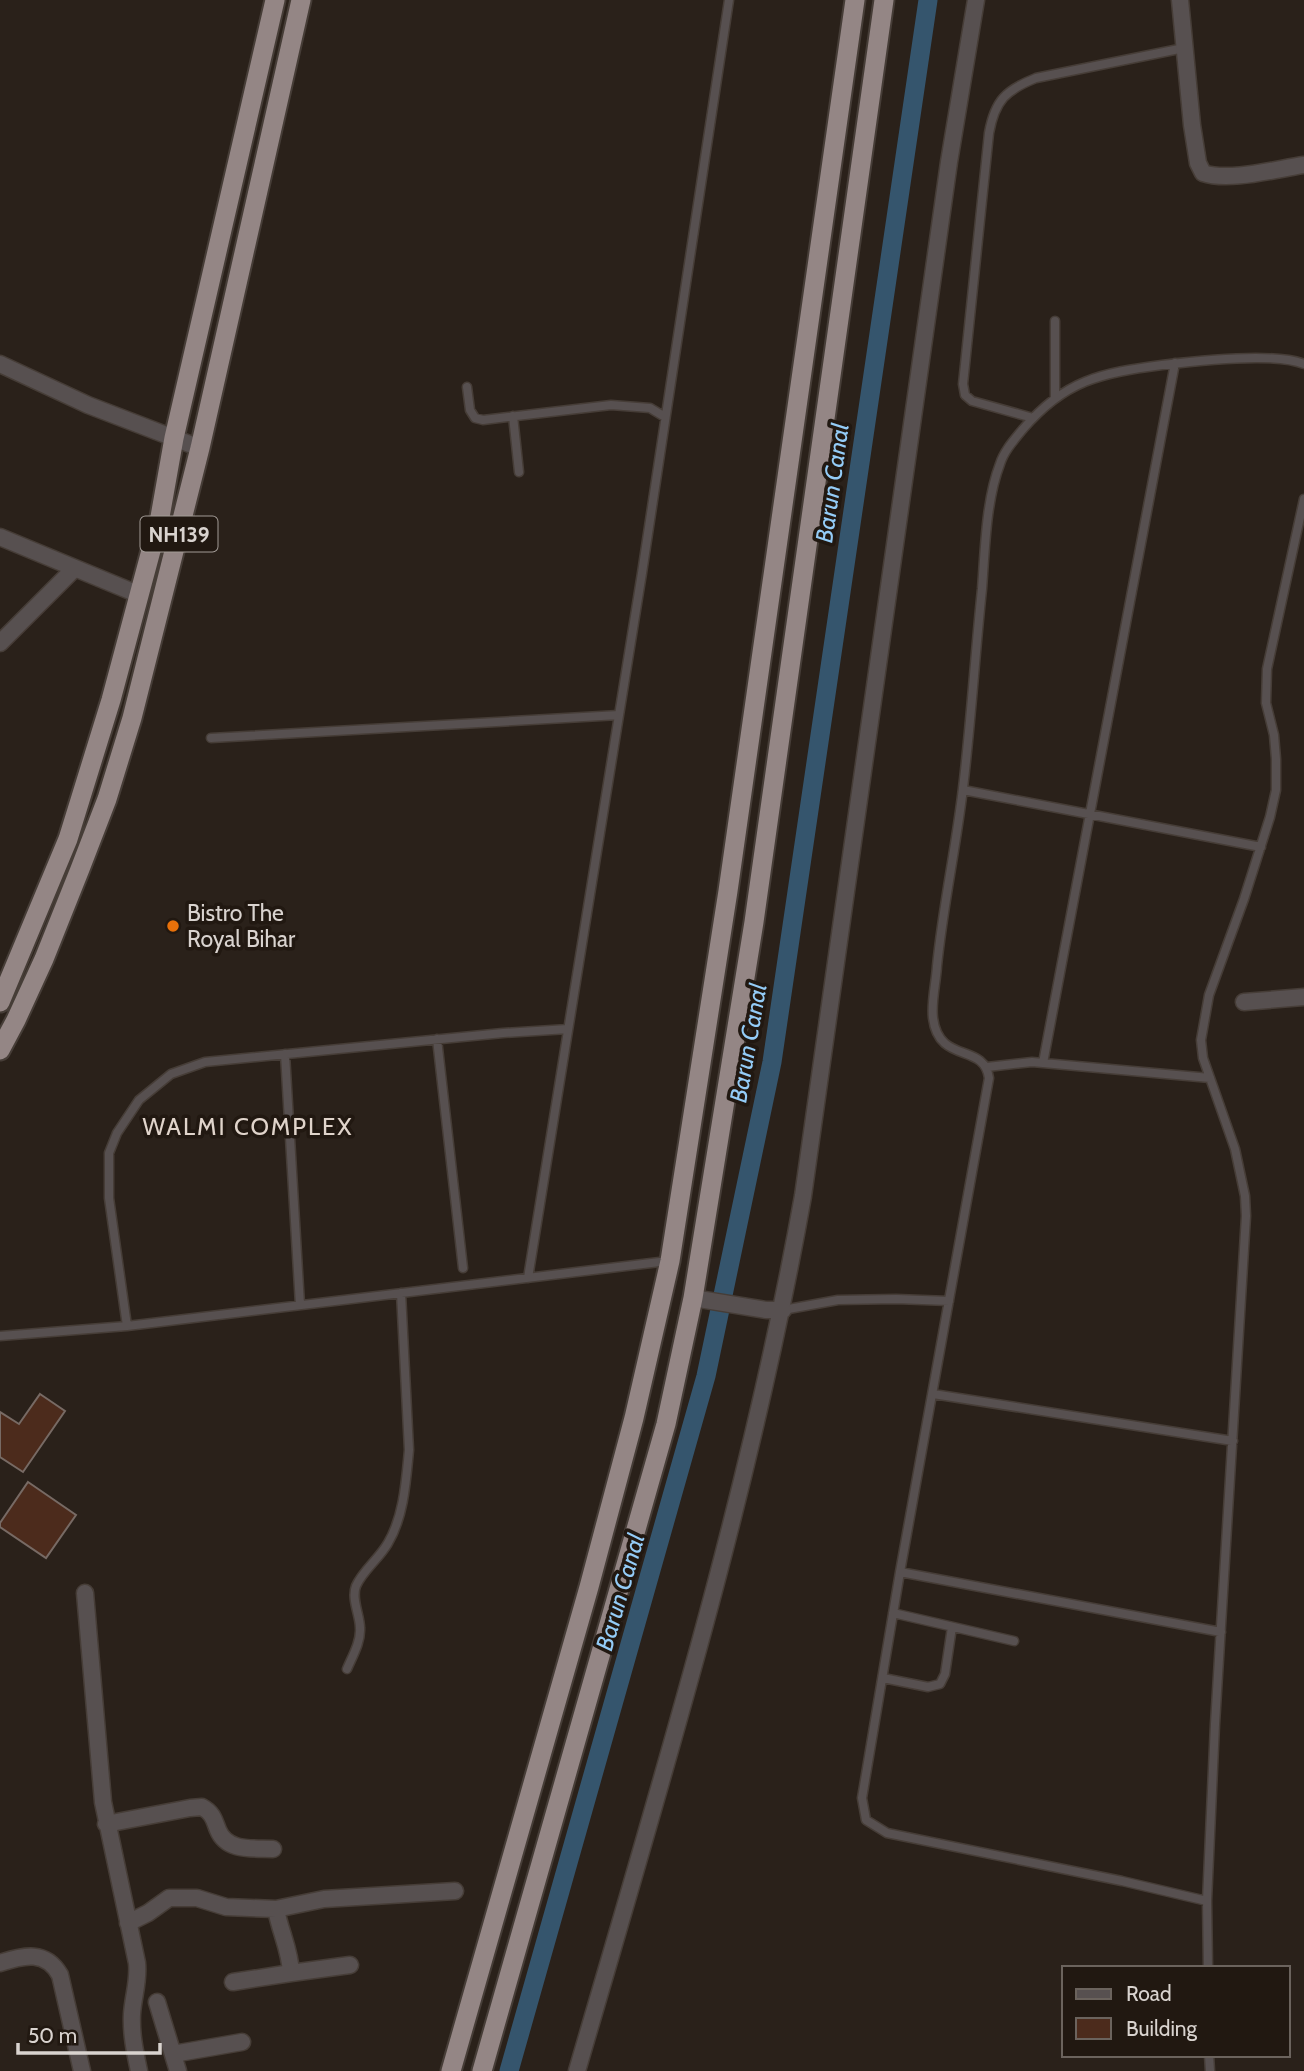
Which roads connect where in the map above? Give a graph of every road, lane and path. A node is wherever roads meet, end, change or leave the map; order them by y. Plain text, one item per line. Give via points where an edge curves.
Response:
1 (275, 0) edge
2 (301, 0) edge
3 (729, 0) edge
4 (855, 0) edge
5 (884, 0) edge
6 (976, 0) edge
7 (1180, 0) edge
8 (1184, 48) junction
9 (1304, 165) edge
10 (1055, 321) dead end
11 (1175, 363) junction
12 (0, 364) edge
13 (1304, 364) edge
14 (467, 387) dead end
15 (1055, 397) junction
16 (513, 416) junction
17 (666, 417) junction
18 (1033, 418) junction
19 (174, 438) junction
20 (200, 448) junction
21 (519, 472) dead end
22 (1304, 499) edge
23 (0, 537) edge
24 (75, 568) junction
25 (140, 595) junction
26 (0, 643) edge
27 (619, 715) junction
28 (211, 738) dead end
29 (963, 790) junction
30 (1089, 813) junction
31 (1261, 847) junction
32 (1304, 997) edge
33 (0, 1002) edge
34 (1244, 1002) dead end
35 (568, 1029) junction
36 (437, 1039) junction
37 (0, 1050) edge
38 (285, 1054) junction
39 (1044, 1063) junction
40 (987, 1067) junction
41 (1210, 1078) junction
42 (670, 1261) junction
43 (463, 1268) dead end
44 (528, 1278) junction
45 (401, 1293) junction
46 (702, 1299) junction
47 (949, 1301) junction
48 (300, 1306) junction
49 (775, 1310) junction
50 (127, 1326) junction
51 (0, 1336) edge
52 (933, 1394) junction
53 (1233, 1441) junction
54 (900, 1572) junction
55 (85, 1592) dead end
56 (893, 1613) junction
57 (952, 1627) junction
58 (1221, 1632) junction
59 (1014, 1641) dead end
60 (347, 1669) dead end
61 (883, 1678) junction
62 (106, 1824) junction
63 (273, 1849) dead end
64 (455, 1891) dead end
65 (1208, 1901) junction
66 (276, 1909) junction
67 (128, 1923) junction
68 (0, 1963) edge
69 (350, 1965) dead end
70 (1208, 1966) edge
71 (292, 1973) junction
72 (233, 1982) dead end
73 (157, 2002) dead end
74 (242, 2042) dead end
75 (173, 2054) junction
76 (82, 2071) edge
77 (139, 2071) edge
78 (178, 2071) edge
79 (452, 2071) edge
80 (482, 2071) edge
81 (577, 2071) edge

1 - 19 highway, NH139
2 - 20 highway, NH139
3 - 17 lane
4 - 42 highway via 728,891
5 - 46 highway
6 - 49 street via 948,162 803,1196
7 - 8 street
8 - 9 street via 1192,125 1203,173 1231,175
8 - 18 lane via 1037,78 998,102 989,133 963,384 972,401
10 - 15 lane
11 - 13 lane via 1245,359
11 - 15 lane via 1114,372
11 - 30 lane
12 - 19 street
14 - 16 lane via 475,418
15 - 18 lane
16 - 17 lane via 611,405 650,408
16 - 21 lane
17 - 27 lane
18 - 29 lane via 1000,461 994,481
19 - 20 street
19 - 25 highway, NH139
20 - 37 highway, NH139 via 107,799 44,958
22 - 31 lane via 1267,669 1266,703 1277,777
23 - 24 street
24 - 25 street
24 - 26 street
25 - 33 highway, NH139 via 68,839
27 - 28 lane
27 - 35 lane
29 - 30 lane
29 - 40 lane via 932,1015 942,1041 981,1059
30 - 31 lane
30 - 39 lane
31 - 41 lane via 1209,995 1201,1040
32 - 34 street
35 - 36 lane
35 - 44 lane
36 - 38 lane
36 - 43 lane
38 - 48 lane
38 - 50 lane via 205,1062 172,1074 126,1116 110,1153 108,1173
39 - 40 lane
39 - 41 lane
40 - 47 lane via 986,1098
41 - 53 lane via 1235,1149 1245,1196
42 - 44 lane
42 - 79 highway via 593,1574
44 - 45 lane
45 - 48 lane
45 - 60 lane via 410,1450 404,1497 389,1542 355,1590 361,1631
46 - 49 street
46 - 80 highway
47 - 49 lane via 838,1300
47 - 52 lane
48 - 50 lane
49 - 81 street via 748,1460
50 - 51 lane
52 - 53 lane
52 - 54 lane
53 - 58 lane
54 - 56 lane
54 - 58 lane
55 - 62 street
56 - 57 lane
56 - 61 lane
57 - 59 lane
57 - 61 lane via 942,1683 928,1687
58 - 65 lane
61 - 65 lane via 862,1798 866,1820 875,1828
62 - 63 street via 202,1807 228,1844
62 - 67 street
64 - 66 street via 324,1899
65 - 70 lane
66 - 67 street via 169,1898
66 - 71 street
67 - 77 street via 138,1975 131,2032
68 - 76 street via 33,1956 54,1964
69 - 71 street
71 - 72 street
73 - 75 street
74 - 75 street
75 - 78 street

